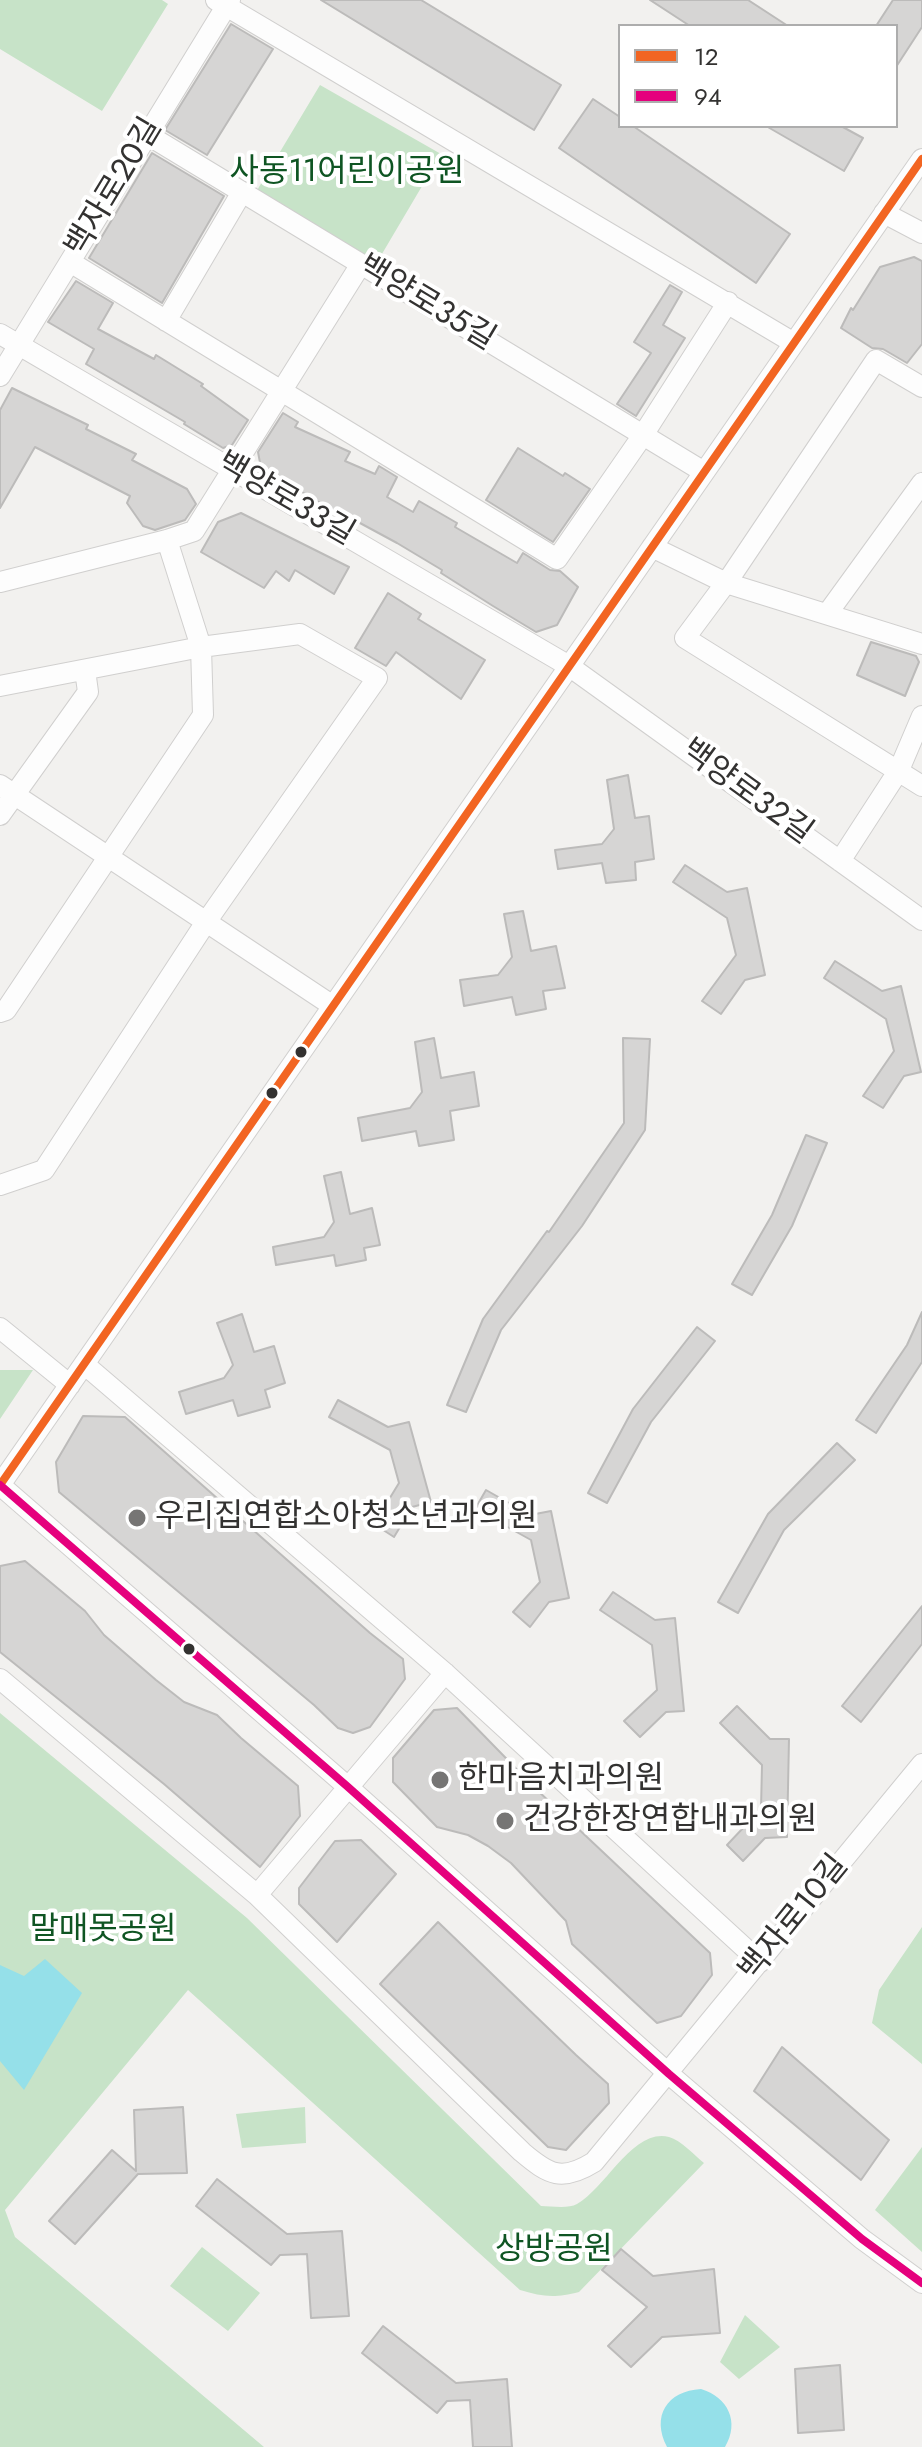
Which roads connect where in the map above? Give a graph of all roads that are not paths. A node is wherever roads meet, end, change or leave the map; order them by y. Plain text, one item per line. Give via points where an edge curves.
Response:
1 (224, 2) edge
2 (148, 135) junction
3 (922, 159) edge
4 (242, 192) junction
5 (884, 213) junction
6 (922, 233) edge
7 (70, 262) junction
8 (361, 264) junction
9 (728, 302) junction
10 (166, 321) junction
11 (0, 334) edge
12 (794, 343) junction
13 (19, 346) junction
14 (0, 376) edge
15 (922, 387) edge
16 (282, 392) junction
17 (643, 435) junction
18 (233, 469) junction
19 (704, 472) junction
20 (922, 483) edge
21 (167, 540) junction
22 (652, 547) junction
23 (0, 582) edge
24 (726, 583) junction
25 (827, 614) junction
26 (922, 644) edge
27 (201, 647) junction
28 (569, 666) junction
29 (85, 670) junction
30 (0, 686) edge
31 (922, 716) edge
32 (899, 770) junction
33 (922, 786) edge
34 (7, 790) edge
35 (0, 815) edge
36 (107, 856) junction
37 (840, 861) junction
38 (922, 920) edge
39 (206, 922) junction
40 (333, 1006) junction
41 (0, 1012) edge
42 (0, 1185) edge
43 (0, 1328) edge
44 (84, 1364) junction
45 (70, 1385) junction
46 (0, 1485) edge
47 (445, 1673) junction
48 (0, 1679) edge
49 (922, 1764) edge
50 (348, 1787) junction
51 (257, 1895) junction
52 (760, 1962) junction
53 (669, 2074) junction
54 (922, 2283) edge

1 - 2 street, 백자로20길
1 - 9 street
2 - 4 street, 백양로35길
2 - 7 street, 백자로20길
3 - 5 street
4 - 8 street, 백양로35길
4 - 10 street
5 - 6 street
5 - 12 street
7 - 10 street
7 - 13 street, 백자로20길
8 - 16 street
8 - 17 street, 백양로35길
9 - 12 street
9 - 17 street
10 - 16 street
11 - 13 street, 백양로33길
12 - 19 street
13 - 14 street, 백자로20길
13 - 18 street, 백양로33길
15 - 24 street via 876,360
16 - 17 street via 557,559
16 - 18 street
17 - 19 street, 백양로35길
18 - 21 street via 194,531
18 - 28 street, 백양로33길
19 - 22 street
20 - 25 street
21 - 23 street
21 - 27 street
22 - 24 street
22 - 28 street
24 - 25 street
24 - 32 street via 685,638
25 - 26 street
27 - 29 street
27 - 36 street via 203,715
27 - 39 street via 300,634 377,678
28 - 37 street, 백양로32길
28 - 40 street
29 - 30 street
29 - 34 street via 88,692
31 - 32 street
32 - 33 street
32 - 37 street
34 - 35 street
34 - 36 street
36 - 39 street
36 - 41 street
37 - 38 street, 백양로32길
39 - 40 street
39 - 42 street via 44,1170
40 - 44 street
43 - 45 street
44 - 45 street
44 - 47 street
45 - 46 street
46 - 50 street
47 - 50 street
47 - 52 street
48 - 51 street, 백자로10길
49 - 52 street, 백자로10길
50 - 51 street
50 - 53 street
51 - 53 street, 백자로10길 via 543,2170 578,2172 594,2162
52 - 53 street, 백자로10길
53 - 54 street via 862,2239

